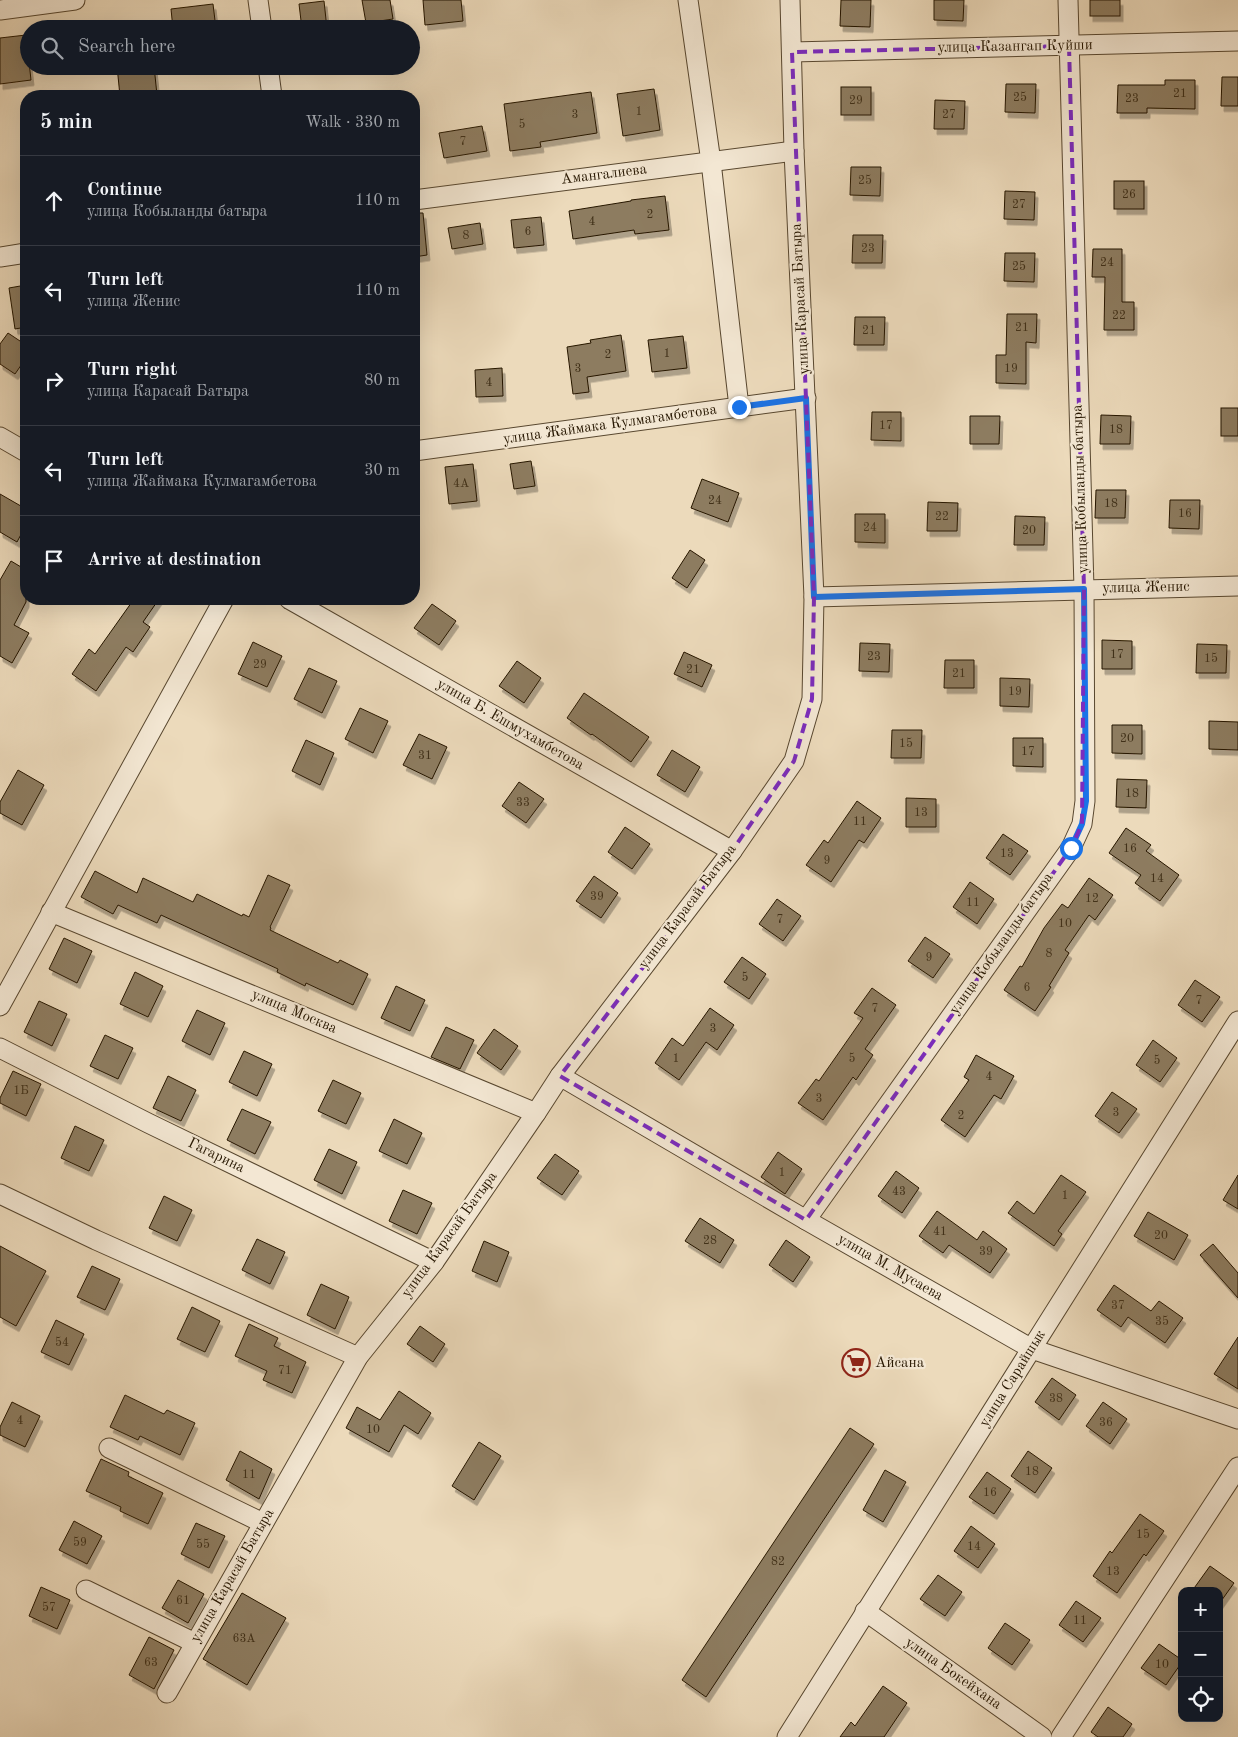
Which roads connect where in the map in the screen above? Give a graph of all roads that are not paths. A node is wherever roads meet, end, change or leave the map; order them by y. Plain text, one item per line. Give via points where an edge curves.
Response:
1 (75, 0) edge
2 (258, 0) edge
3 (688, 0) edge
4 (790, 0) edge
5 (1068, 0) edge
6 (0, 10) edge
7 (261, 20) edge
8 (1238, 41) edge
9 (1069, 46) junction
10 (792, 52) junction
11 (269, 75) edge
12 (271, 90) edge
13 (794, 151) junction
14 (711, 162) junction
15 (420, 199) edge
16 (20, 254) edge
17 (0, 256) edge
18 (806, 398) junction
19 (739, 407) junction
20 (0, 437) edge
21 (20, 449) edge
22 (420, 450) edge
23 (1238, 586) edge
24 (1084, 589) junction
25 (814, 597) junction
26 (221, 605) edge
27 (300, 605) edge
28 (732, 851) junction
29 (52, 912) junction
30 (6, 982) edge
31 (0, 1006) edge
32 (1238, 1021) edge
33 (0, 1048) edge
34 (560, 1076) junction
35 (536, 1113) junction
36 (0, 1194) edge
37 (806, 1220) junction
38 (434, 1262) junction
39 (1032, 1349) junction
40 (358, 1357) junction
41 (1238, 1419) edge
42 (109, 1448) dead end
43 (1238, 1467) edge
44 (263, 1523) junction
45 (86, 1590) dead end
46 (865, 1611) junction
47 (195, 1643) junction
48 (167, 1693) dead end
49 (787, 1737) edge
50 (1042, 1737) edge
51 (1061, 1737) edge

1 - 6 street
2 - 7 street
3 - 14 street
4 - 10 street, улица Карасай Батыра
5 - 9 street, улица Кобыланды батыра
8 - 9 street, улица Казангап Куйши
9 - 10 street, улица Казангап Куйши
9 - 24 street, улица Кобыланды батыра
10 - 13 street, улица Карасай Батыра
11 - 12 street
13 - 14 street, Амангалиева
13 - 18 street, улица Карасай Батыра
14 - 15 street, Амангалиева
14 - 19 street
16 - 17 street
18 - 19 street, улица Жаймака Кулмагамбетова
18 - 25 street, улица Карасай Батыра
19 - 22 street, улица Жаймака Кулмагамбетова
20 - 21 street
23 - 24 street, улица Женис
24 - 25 street, улица Женис
24 - 37 street, улица Кобыланды батыра via 1086,801 1082,824 1071,848
25 - 28 street, улица Карасай Батыра via 812,699 794,761
26 - 29 street
27 - 28 street, улица Б. Ешмухамбетова
28 - 34 street, улица Карасай Батыра
29 - 30 street
29 - 35 street, улица Москва
30 - 31 street
32 - 39 street, улица Сарайшык
33 - 38 street, Гагарина
34 - 35 street, улица Карасай Батыра
34 - 37 street, улица М. Мусаева
35 - 38 street, улица Карасай Батыра
36 - 40 street
37 - 39 street, улица М. Мусаева
38 - 40 street, улица Карасай Батыра
39 - 41 street, улица М. Мусаева
39 - 46 street, улица Сарайшык
40 - 44 street, улица Карасай Батыра
42 - 44 street
43 - 51 street
44 - 47 street, улица Карасай Батыра
45 - 47 street
46 - 49 street, улица Сарайшык
46 - 50 street, улица Бокейхана
47 - 48 street, улица Карасай Батыра

